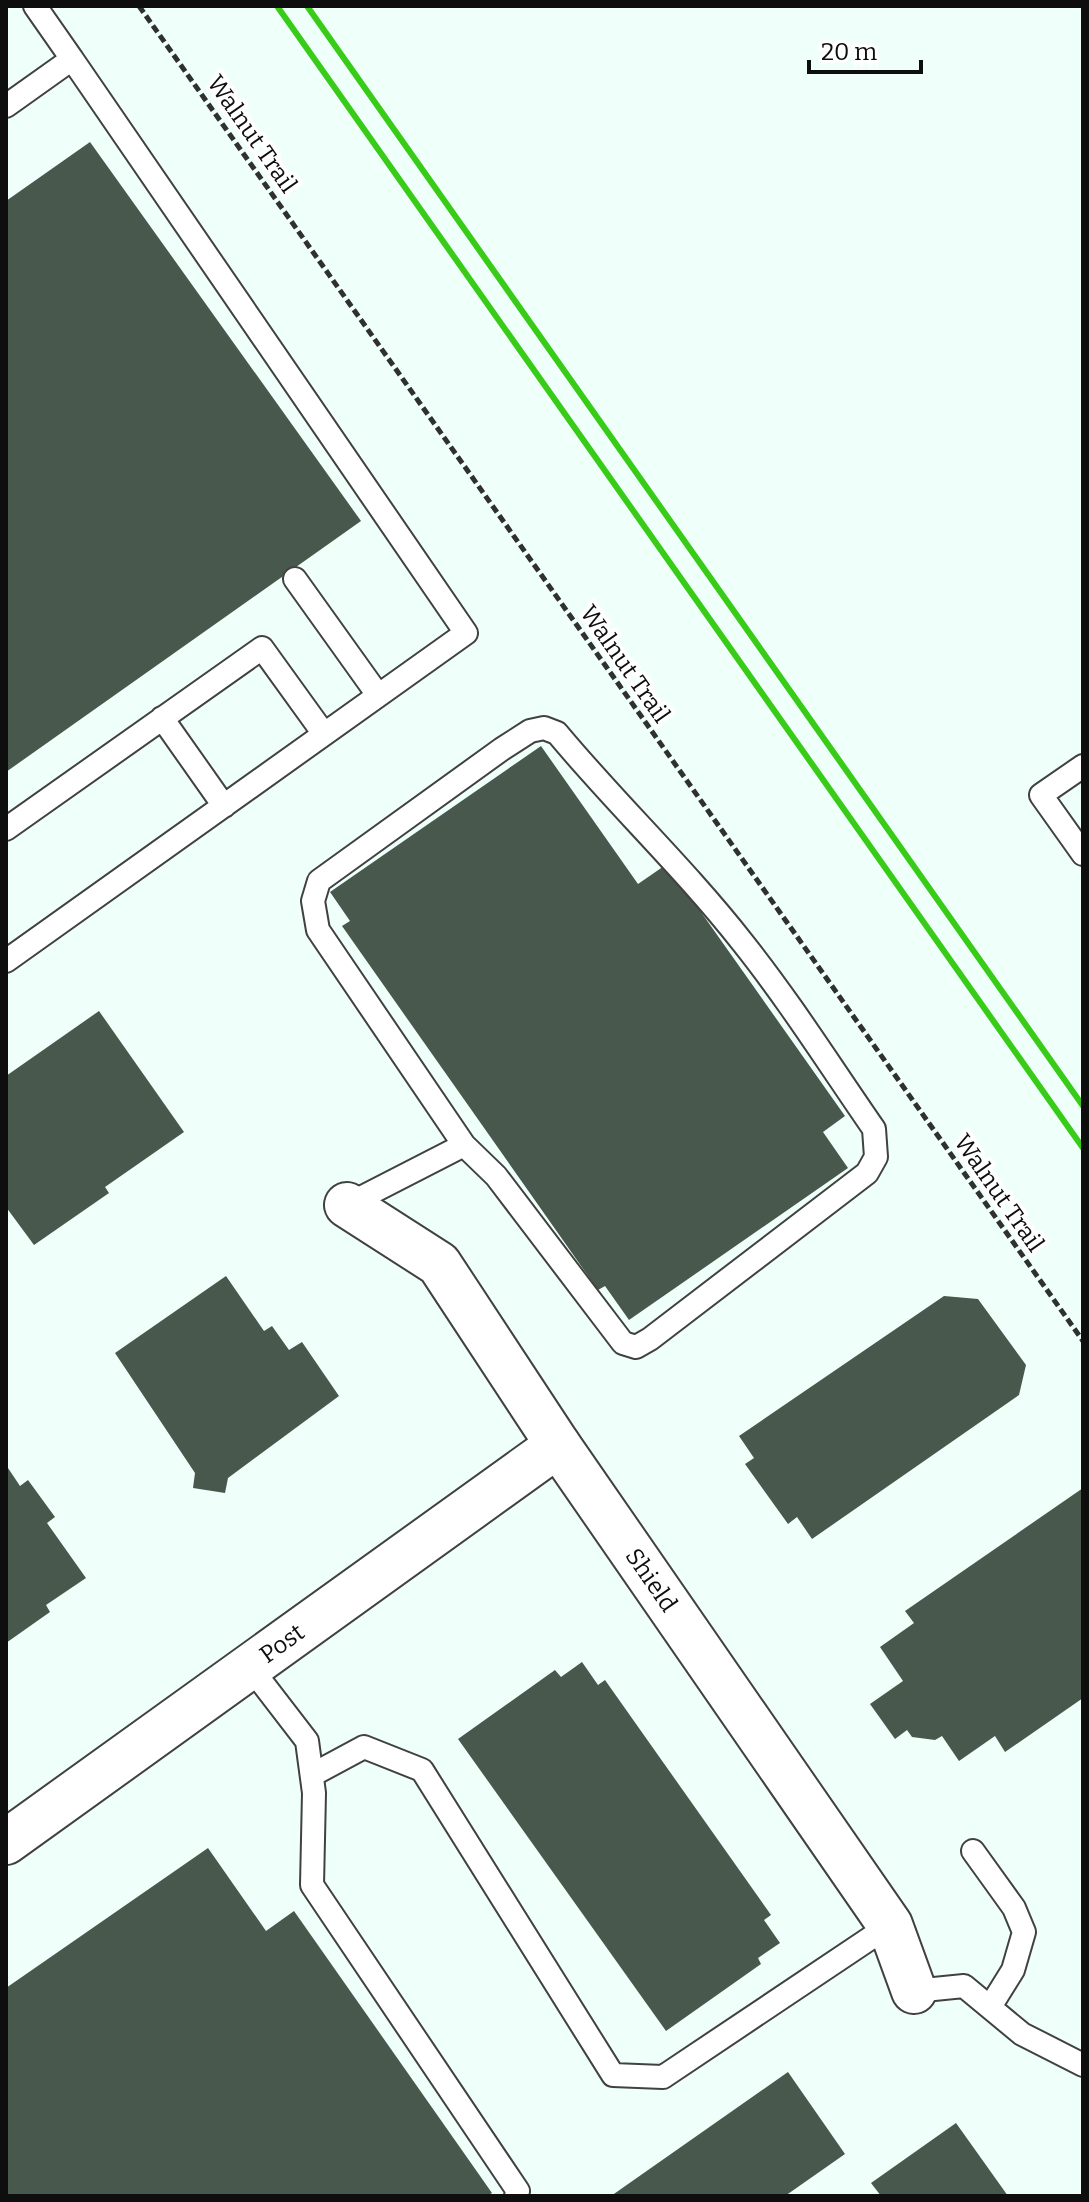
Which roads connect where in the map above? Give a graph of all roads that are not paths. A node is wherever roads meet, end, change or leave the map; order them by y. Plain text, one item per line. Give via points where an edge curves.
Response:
1 (35, 6) edge
2 (72, 59) junction
3 (6, 106) edge
4 (295, 579) dead end
5 (378, 695) junction
6 (162, 718) junction
7 (324, 734) junction
8 (1083, 766) edge
9 (224, 806) junction
10 (6, 829) edge
11 (1083, 854) edge
12 (6, 961) edge
13 (464, 1145) junction
14 (347, 1205) joint
15 (558, 1445) junction
16 (250, 1667) junction
17 (312, 1775) junction
18 (6, 1842) edge
19 (973, 1851) dead end
20 (890, 1925) junction
21 (914, 1991) joint
22 (990, 2007) junction
23 (1083, 2065) edge
24 (516, 2196) edge

1 - 2 lane
2 - 3 lane
2 - 5 lane via 466,633
4 - 5 lane
5 - 7 lane
6 - 7 lane via 262,648
6 - 9 lane
6 - 10 lane
7 - 9 lane
8 - 11 lane via 1041,795
9 - 12 lane
13 - 13 lane via 496,1176 623,1343 636,1347 867,1173 876,1157 874,1129 744,944 557,733 544,728 511,743 319,881 313,901 318,930
13 - 14 lane
14 - 15 street, Shield via 439,1264
15 - 16 street, Post
15 - 20 street, Shield
16 - 17 lane via 307,1741
16 - 18 street, Post
17 - 20 lane via 364,1747 422,1770 613,2075 663,2077
17 - 24 lane via 312,1885 518,2191
19 - 22 lane via 1014,1908 1024,1932 1013,1970
20 - 21 street, Shield
21 - 22 lane via 964,1986
22 - 23 lane via 1022,2034

